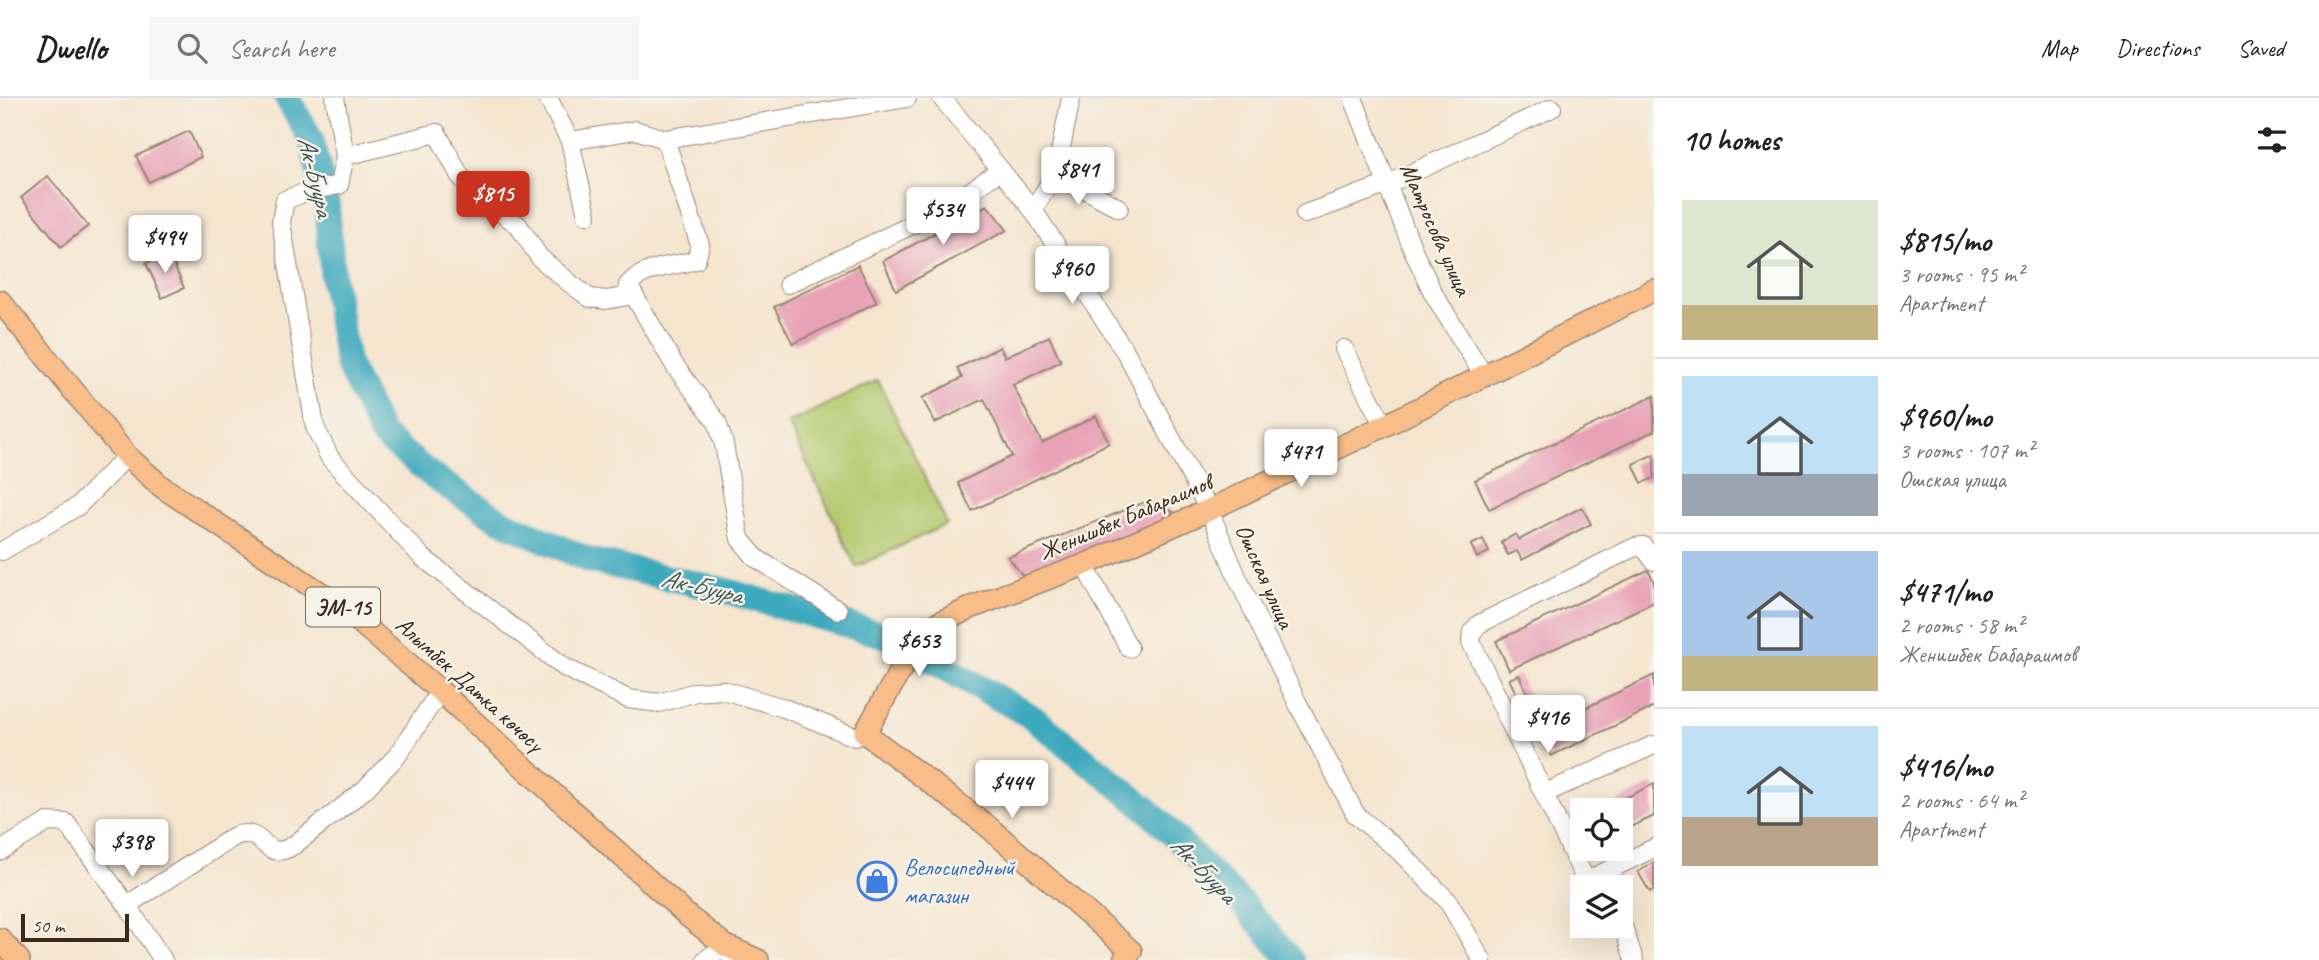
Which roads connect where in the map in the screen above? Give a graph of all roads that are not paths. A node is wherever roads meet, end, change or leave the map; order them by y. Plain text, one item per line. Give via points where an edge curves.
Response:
1 (335, 98) edge
2 (548, 98) edge
3 (907, 98) edge
4 (942, 98) edge
5 (1071, 98) edge
6 (1353, 98) edge
7 (1552, 108) dead end
8 (665, 139) junction
9 (570, 141) junction
10 (345, 156) junction
11 (1001, 170) junction
12 (1056, 173) junction
13 (1388, 184) junction
14 (1119, 208) dead end
15 (1032, 210) junction
16 (1305, 214) dead end
17 (587, 215) dead end
18 (788, 284) dead end
19 (1654, 290) edge
20 (634, 295) junction
21 (0, 301) edge
22 (1344, 348) dead end
23 (1484, 376) junction
24 (1384, 426) junction
25 (127, 456) junction
26 (1209, 510) junction
27 (2, 551) dead end
28 (1654, 561) edge
29 (1084, 565) junction
30 (838, 610) dead end
31 (1129, 648) dead end
32 (440, 691) junction
33 (865, 733) junction
34 (1654, 745) edge
35 (1545, 793) junction
36 (1654, 848) edge
37 (0, 851) edge
38 (1585, 875) edge
39 (1605, 875) edge
40 (127, 905) junction
41 (1627, 938) edge
42 (0, 939) edge
43 (729, 953) edge
44 (1133, 957) edge
45 (19, 960) edge
46 (163, 960) edge
47 (705, 960) edge
48 (758, 960) edge
49 (1482, 960) edge
50 (1634, 960) edge

1 - 10 street
2 - 9 street
3 - 8 street
4 - 11 street, Ошская улица
5 - 12 street
6 - 13 street, Матросова улица
7 - 13 street
8 - 9 street via 635,130
8 - 20 street via 699,253 696,260 634,278 628,285
9 - 17 street
10 - 20 street via 437,134 460,176 476,194 518,225 540,258 571,284 590,298
10 - 33 street via 339,185 285,200 281,222 316,427 330,458 422,557 564,667 628,699 659,703 723,690 784,708 855,737
11 - 15 street, Ошская улица
11 - 18 street via 943,210
12 - 14 street
12 - 15 street
13 - 16 street
13 - 23 street, Матросова улица via 1433,293
15 - 26 street, Ошская улица via 1125,353
19 - 23 main road, Женишбек Бабараимов
20 - 30 street via 675,366 718,422 740,539 756,558
21 - 25 main road, Алымбек Датка көчөсү / ЭМ-15
22 - 24 street
23 - 24 main road, Женишбек Бабараимов
24 - 26 main road, Женишбек Бабараимов
25 - 27 street via 78,506
25 - 32 main road, Алымбек Датка көчөсү / ЭМ-15 via 162,487 342,607
26 - 29 main road, Женишбек Бабараимов
26 - 49 street, Ошская улица via 1286,679 1356,815 1398,849 1448,901
28 - 35 street via 1643,546 1635,547 1479,624 1472,632 1471,642
29 - 31 street
29 - 33 main road, Женишбек Бабараимов via 932,625 918,639
32 - 40 street via 397,756 363,791 284,852 251,834 235,835
32 - 43 main road, Алымбек Датка көчөсү / ЭМ-15
33 - 44 main road via 985,824
34 - 35 street
35 - 38 street
36 - 39 street
37 - 40 street via 48,822 66,823
40 - 46 street
41 - 50 street
42 - 45 main road
43 - 47 street
43 - 48 main road, Алымбек Датка көчөсү

